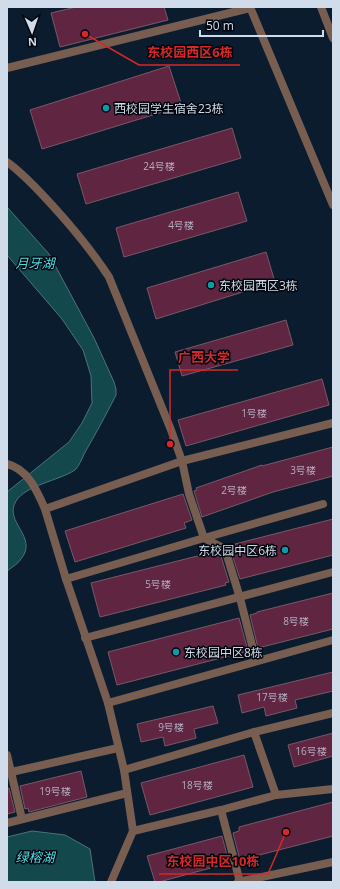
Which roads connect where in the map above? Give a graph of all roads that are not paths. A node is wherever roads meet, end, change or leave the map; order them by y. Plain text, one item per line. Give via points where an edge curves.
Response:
1 (252, 7) edge
2 (321, 7) edge
3 (333, 38) edge
4 (7, 68) edge
5 (7, 162) edge
6 (333, 205) edge
7 (333, 423) edge
8 (182, 461) junction
9 (7, 464) edge
10 (323, 504) dead end
11 (45, 509) junction
12 (204, 538) junction
13 (333, 572) edge
14 (66, 579) junction
15 (240, 598) junction
16 (85, 638) junction
17 (333, 640) edge
18 (256, 661) junction
19 (108, 703) junction
20 (333, 713) edge
21 (254, 732) junction
22 (118, 748) junction
23 (7, 755) edge
24 (124, 770) junction
25 (9, 772) edge
26 (333, 789) edge
27 (127, 793) junction
28 (276, 795) junction
29 (221, 810) junction
30 (22, 819) junction
31 (7, 823) edge
32 (134, 832) junction
33 (333, 862) edge
34 (111, 882) edge
35 (239, 882) edge

1 - 4 street
1 - 6 street
2 - 3 street
5 - 8 street via 42,194 72,227 109,277
7 - 8 street
8 - 11 street
8 - 12 street via 189,494
9 - 11 street via 23,471 38,491
10 - 12 street
11 - 14 street
12 - 14 street
12 - 15 street via 225,549
13 - 15 street
14 - 16 street
15 - 16 street
15 - 18 street
16 - 19 street
17 - 18 street
18 - 19 street
19 - 22 street
20 - 21 street
21 - 24 street
21 - 28 street
22 - 24 street
22 - 25 street
23 - 25 street
24 - 27 street
25 - 30 street
26 - 28 street
27 - 30 street
27 - 32 street
28 - 29 street
29 - 32 street
29 - 35 street
30 - 31 street
32 - 34 street
33 - 35 street

